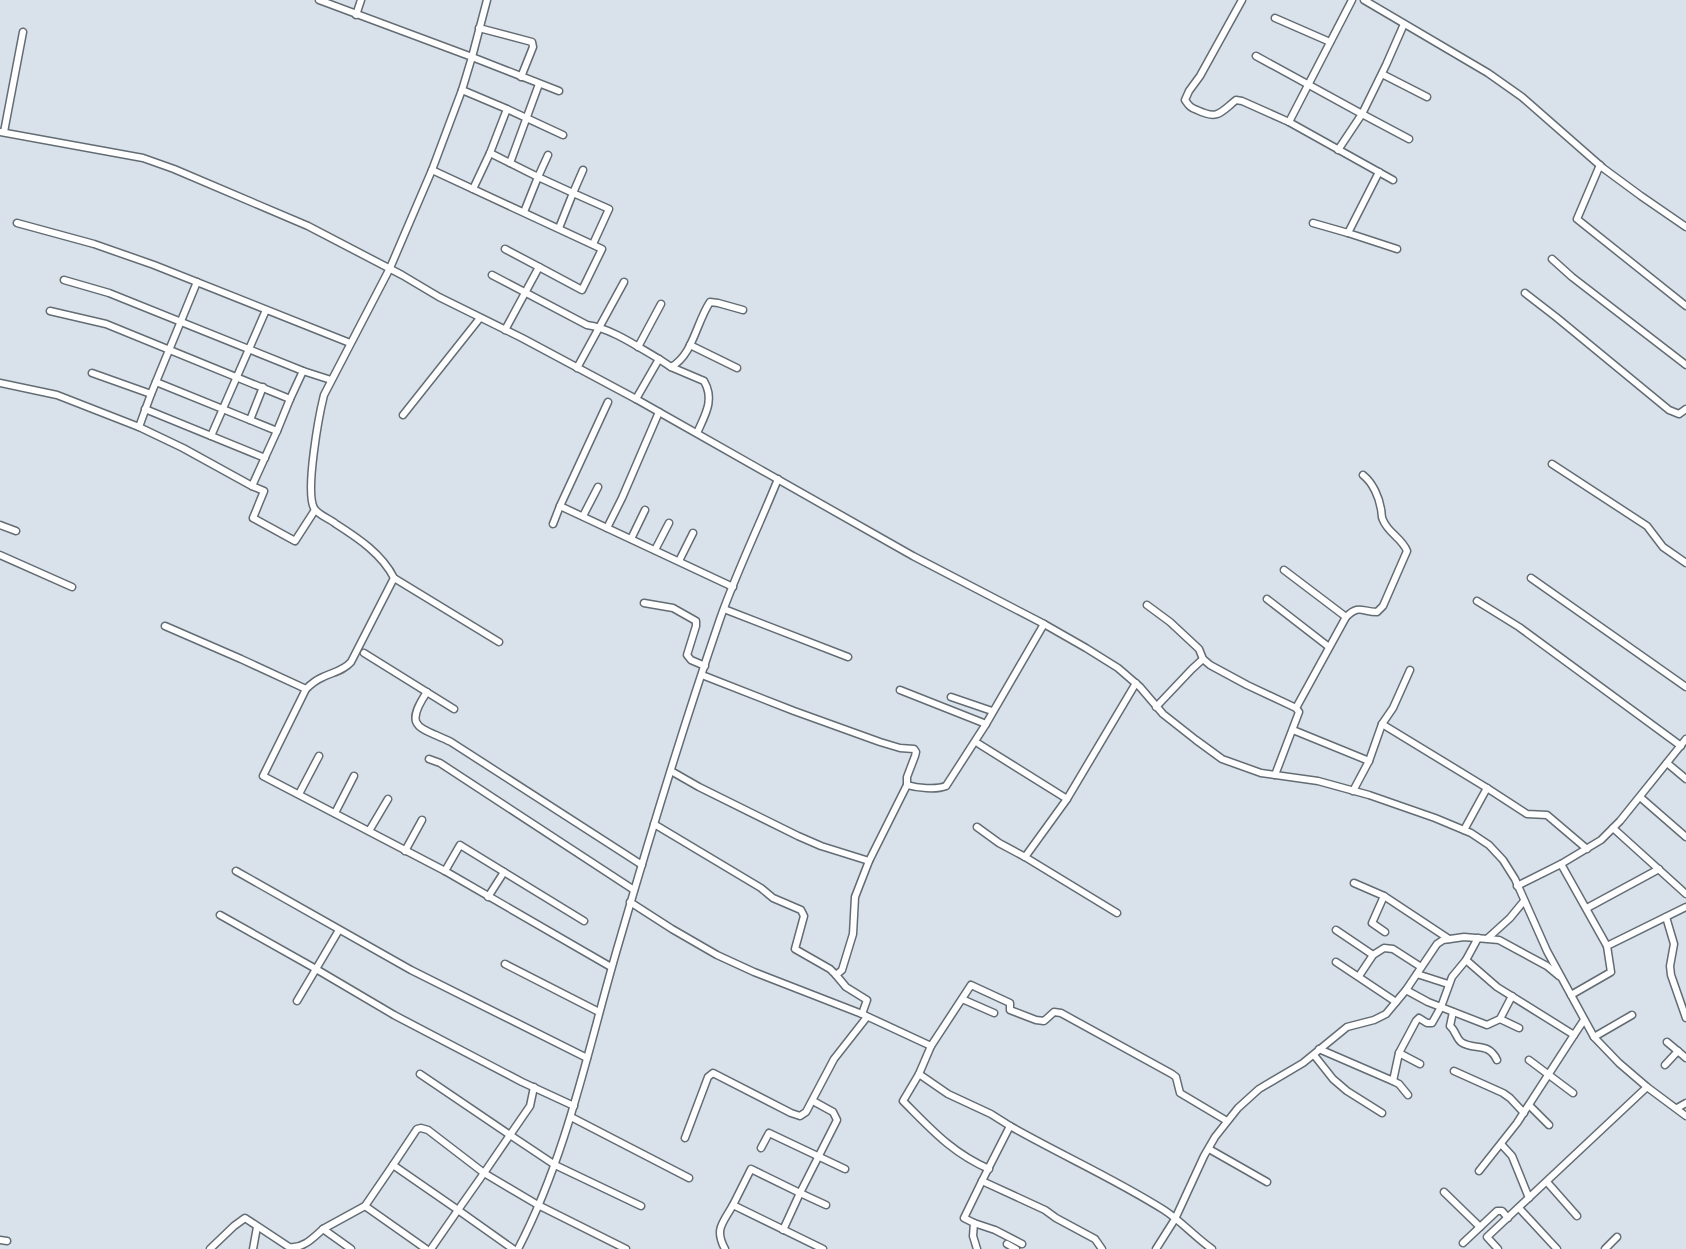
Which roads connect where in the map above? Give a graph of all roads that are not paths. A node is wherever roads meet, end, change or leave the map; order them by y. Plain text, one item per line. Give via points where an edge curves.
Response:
1 (319, 0) edge
2 (361, 0) edge
3 (486, 0) edge
4 (1242, 0) edge
5 (1352, 0) edge
6 (1364, 0) edge
7 (356, 15) junction
8 (1275, 18) dead end
9 (1404, 24) junction
10 (479, 28) junction
11 (23, 32) dead end
12 (1330, 42) junction
13 (1256, 56) dead end
14 (472, 57) junction
15 (1382, 74) junction
16 (521, 77) junction
17 (539, 84) junction
18 (1308, 84) junction
19 (462, 90) junction
20 (559, 91) dead end
21 (1427, 98) dead end
22 (507, 109) junction
23 (1362, 114) junction
24 (526, 118) junction
25 (1289, 122) junction
26 (2, 132) edge
27 (563, 135) dead end
28 (1409, 139) dead end
29 (1338, 150) junction
30 (490, 153) junction
31 (548, 155) dead end
32 (510, 163) junction
33 (1600, 165) junction
34 (432, 170) junction
35 (583, 170) dead end
36 (1379, 172) junction
37 (538, 177) junction
38 (1393, 180) dead end
39 (473, 189) junction
40 (573, 193) junction
41 (524, 212) junction
42 (17, 223) dead end
43 (1313, 223) dead end
44 (1686, 227) edge
45 (559, 228) junction
46 (1348, 233) junction
47 (593, 244) junction
48 (505, 249) dead end
49 (1397, 249) dead end
50 (1552, 259) dead end
51 (539, 267) junction
52 (390, 268) junction
53 (492, 275) dead end
54 (64, 280) dead end
55 (197, 282) junction
56 (624, 282) dead end
57 (526, 293) junction
58 (1525, 293) dead end
59 (661, 304) dead end
60 (1686, 306) edge
61 (266, 310) junction
62 (743, 310) dead end
63 (50, 311) dead end
64 (480, 318) junction
65 (180, 322) junction
66 (598, 326) junction
67 (505, 330) junction
68 (350, 343) junction
69 (690, 346) junction
70 (638, 347) junction
71 (249, 348) junction
72 (169, 349) junction
73 (659, 359) junction
74 (1686, 365) edge
75 (671, 367) junction
76 (577, 368) junction
77 (737, 368) dead end
78 (303, 371) junction
79 (92, 373) dead end
80 (237, 377) junction
81 (331, 380) junction
82 (156, 382) junction
83 (0, 383) edge
84 (263, 387) junction
85 (151, 394) junction
86 (290, 399) junction
87 (636, 399) junction
88 (608, 402) dead end
89 (223, 409) junction
90 (145, 410) junction
91 (659, 412) junction
92 (1685, 412) edge
93 (404, 414) dead end
94 (250, 420) junction
95 (139, 427) junction
96 (277, 431) junction
97 (697, 434) junction
98 (211, 436) junction
99 (265, 458) junction
100 (1552, 464) dead end
101 (1362, 475) dead end
102 (778, 479) junction
103 (252, 486) junction
104 (598, 487) dead end
105 (560, 506) junction
106 (315, 510) junction
107 (646, 510) dead end
108 (583, 516) junction
109 (669, 523) dead end
110 (553, 524) dead end
111 (0, 525) edge
112 (607, 528) junction
113 (16, 531) dead end
114 (693, 533) dead end
115 (631, 539) junction
116 (655, 550) junction
117 (0, 554) edge
118 (679, 562) junction
119 (1686, 564) edge
120 (1284, 570) dead end
121 (394, 578) junction
122 (1532, 578) dead end
123 (72, 587) dead end
124 (733, 587) junction
125 (1267, 599) dead end
126 (1477, 601) dead end
127 (644, 604) dead end
128 (1147, 605) dead end
129 (724, 610) junction
130 (1346, 616) junction
131 (1044, 624) junction
132 (165, 626) dead end
133 (499, 642) dead end
134 (1329, 647) junction
135 (364, 653) dead end
136 (848, 657) dead end
137 (1203, 659) junction
138 (705, 666) junction
139 (1410, 670) dead end
140 (702, 675) junction
141 (1136, 683) junction
142 (1686, 687) edge
143 (306, 689) junction
144 (900, 690) dead end
145 (427, 692) junction
146 (951, 698) dead end
147 (1156, 706) junction
148 (1296, 708) junction
149 (454, 709) dead end
150 (992, 711) junction
151 (986, 724) junction
152 (1382, 724) junction
153 (1293, 730) junction
154 (1686, 739) edge
155 (979, 744) dead end
156 (1681, 746) junction
157 (319, 756) dead end
158 (428, 759) dead end
159 (1369, 761) junction
160 (1667, 763) junction
161 (671, 772) junction
162 (1275, 775) junction
163 (354, 776) dead end
164 (1686, 779) edge
165 (907, 785) junction
166 (1488, 788) junction
167 (1353, 791) junction
168 (299, 794) junction
169 (1640, 796) junction
170 (388, 799) dead end
171 (1067, 799) junction
172 (335, 813) junction
173 (422, 820) dead end
174 (654, 824) junction
175 (978, 827) dead end
176 (1613, 828) junction
177 (1464, 830) junction
178 (369, 831) junction
179 (1686, 837) edge
180 (1587, 848) junction
181 (406, 851) junction
182 (1025, 858) junction
183 (869, 861) junction
184 (1561, 864) junction
185 (642, 865) junction
186 (1659, 869) junction
187 (445, 871) junction
188 (236, 872) dead end
189 (504, 872) junction
190 (1354, 883) dead end
191 (1517, 886) junction
192 (634, 890) junction
193 (1686, 894) edge
194 (1384, 896) junction
195 (488, 897) junction
196 (1524, 901) junction
197 (630, 902) junction
198 (1686, 907) edge
199 (1587, 908) junction
200 (1117, 913) dead end
201 (220, 915) dead end
202 (1666, 917) junction
203 (584, 921) dead end
204 (339, 930) junction
205 (1336, 930) dead end
206 (1385, 932) dead end
207 (1478, 938) junction
208 (1488, 938) junction
209 (1449, 939) junction
210 (1607, 946) junction
211 (1373, 955) junction
212 (1466, 960) junction
213 (1336, 962) dead end
214 (505, 964) dead end
215 (611, 967) junction
216 (1422, 967) junction
217 (316, 970) junction
218 (1417, 974) junction
219 (836, 975) junction
220 (1358, 976) junction
221 (1562, 978) junction
222 (1448, 984) junction
223 (1406, 990) junction
224 (1571, 995) junction
225 (1512, 996) junction
226 (962, 999) junction
227 (297, 1001) dead end
228 (1396, 1002) junction
229 (1441, 1007) junction
230 (599, 1012) junction
231 (1453, 1012) junction
232 (994, 1013) dead end
233 (1685, 1014) edge
234 (865, 1016) junction
235 (1632, 1016) dead end
236 (1500, 1019) junction
237 (1584, 1020) junction
238 (1519, 1028) dead end
239 (1574, 1035) junction
240 (1594, 1037) junction
241 (1667, 1042) dead end
242 (931, 1046) junction
243 (1319, 1049) junction
244 (1678, 1051) junction
245 (1399, 1053) junction
246 (1314, 1055) junction
247 (587, 1058) junction
248 (1686, 1058) edge
249 (1497, 1060) dead end
250 (1528, 1060) dead end
251 (1420, 1064) dead end
252 (1665, 1065) dead end
253 (1454, 1071) dead end
254 (1548, 1073) junction
255 (420, 1074) dead end
256 (919, 1074) junction
257 (1393, 1081) junction
258 (1648, 1087) junction
259 (534, 1088) junction
260 (1573, 1093) dead end
261 (1408, 1095) dead end
262 (813, 1101) junction
263 (1686, 1103) edge
264 (1529, 1104) junction
265 (574, 1106) junction
266 (1677, 1108) junction
267 (1382, 1113) dead end
268 (1524, 1113) junction
269 (1686, 1116) edge
270 (571, 1117) junction
271 (1227, 1121) junction
272 (1549, 1125) dead end
273 (1010, 1126) junction
274 (510, 1136) junction
275 (685, 1138) dead end
276 (1501, 1144) junction
277 (761, 1148) dead end
278 (1209, 1149) junction
279 (820, 1157) junction
280 (393, 1165) junction
281 (554, 1165) junction
282 (845, 1169) dead end
283 (989, 1169) junction
284 (1479, 1171) dead end
285 (484, 1173) junction
286 (689, 1178) dead end
287 (982, 1181) junction
288 (1267, 1182) dead end
289 (1547, 1182) junction
290 (1444, 1192) dead end
291 (800, 1193) junction
292 (1529, 1198) junction
293 (538, 1205) junction
294 (733, 1205) junction
295 (826, 1205) dead end
296 (365, 1206) junction
297 (641, 1206) dead end
298 (1519, 1208) junction
299 (458, 1210) junction
300 (1577, 1216) dead end
301 (1508, 1218) junction
302 (1176, 1219) junction
303 (974, 1223) junction
304 (257, 1226) junction
305 (1480, 1226) junction
306 (323, 1229) junction
307 (783, 1230) junction
308 (1617, 1237) dead end
309 (1464, 1243) dead end
310 (1007, 1244) dead end
311 (1022, 1244) dead end
312 (210, 1249) edge
313 (253, 1249) edge
314 (351, 1249) edge
315 (426, 1249) edge
316 (431, 1249) edge
317 (519, 1249) edge
318 (626, 1249) edge
319 (725, 1249) edge
320 (823, 1249) edge
321 (977, 1249) edge
322 (1016, 1249) edge
323 (1102, 1249) edge
324 (1156, 1249) edge
325 (1212, 1249) edge
326 (1498, 1249) edge
327 (1557, 1249) edge
328 (1605, 1249) edge

1 - 7 street
2 - 7 street
3 - 10 street
4 - 25 street via 1185,100 1189,107 1214,116 1236,100 1242,101
5 - 12 street
6 - 9 street
7 - 14 street
8 - 12 street
9 - 15 street
9 - 33 street via 1522,96
10 - 14 street
10 - 16 street via 532,42
11 - 26 street
12 - 18 street
13 - 18 street
14 - 16 street
14 - 19 street
15 - 21 street
15 - 23 street
16 - 17 street
17 - 20 street
17 - 24 street
18 - 23 street
18 - 25 street
19 - 22 street
19 - 34 street
22 - 24 street
22 - 30 street
23 - 28 street
23 - 29 street
24 - 27 street
24 - 32 street
25 - 29 street
26 - 52 street via 143,158 308,226
29 - 36 street
30 - 32 street
30 - 39 street
31 - 37 street
32 - 37 street
33 - 44 street
33 - 60 street via 1577,219
34 - 39 street
34 - 52 street
35 - 40 street
36 - 38 street
36 - 46 street
37 - 40 street
37 - 41 street
39 - 41 street
40 - 45 street
40 - 47 street via 609,209
41 - 45 street
42 - 55 street via 94,244
43 - 46 street
45 - 47 street
46 - 49 street
47 - 51 street via 602,249 582,290
48 - 51 street
50 - 74 street
51 - 57 street
52 - 64 street
52 - 68 street
53 - 57 street
54 - 65 street via 109,293
55 - 61 street
55 - 65 street
56 - 66 street
57 - 66 street via 587,325
57 - 67 street
58 - 92 street via 1670,410 1679,414
59 - 70 street
61 - 68 street
61 - 71 street
62 - 69 street via 710,302
63 - 72 street via 106,324
64 - 67 street
64 - 93 street
65 - 71 street
65 - 72 street
66 - 70 street
66 - 76 street
67 - 76 street
68 - 81 street
69 - 75 street via 680,362
69 - 77 street
70 - 73 street
71 - 78 street
71 - 80 street
72 - 80 street
72 - 82 street
73 - 75 street
73 - 87 street
75 - 97 street via 704,381 708,387 710,403
76 - 87 street
78 - 81 street
78 - 86 street
79 - 85 street
80 - 84 street
80 - 89 street
81 - 106 street via 319,416 311,484
82 - 85 street
82 - 89 street
83 - 95 street via 57,395
84 - 86 street
84 - 94 street
85 - 90 street
86 - 96 street
87 - 91 street
88 - 105 street
89 - 94 street
89 - 98 street
90 - 95 street
90 - 98 street
91 - 97 street
91 - 112 street
94 - 96 street
95 - 103 street
96 - 99 street
97 - 102 street
98 - 99 street
99 - 103 street
100 - 119 street via 1647,526 1663,547
101 - 130 street via 1370,480 1382,520 1407,551 1383,606 1377,612 1360,609
102 - 124 street
102 - 131 street via 934,568
103 - 106 street via 264,492 253,518 295,542
104 - 108 street
105 - 108 street
105 - 110 street
106 - 121 street via 378,555
107 - 115 street
108 - 112 street
109 - 116 street
111 - 113 street
112 - 115 street
114 - 118 street
115 - 116 street
116 - 118 street
117 - 123 street
118 - 124 street
120 - 130 street
121 - 133 street
121 - 143 street via 351,662 345,669 324,676
122 - 142 street
124 - 129 street
125 - 134 street
126 - 156 street via 1519,627
127 - 138 street via 673,608 696,621 686,655
128 - 137 street via 1199,649
129 - 136 street
129 - 138 street
130 - 134 street
131 - 141 street via 1118,668
131 - 150 street
132 - 143 street
134 - 148 street
135 - 145 street
137 - 147 street
137 - 148 street
138 - 140 street
139 - 152 street
140 - 161 street
140 - 165 street via 872,739 914,749 916,756
141 - 147 street
141 - 171 street
143 - 168 street via 263,776
144 - 151 street
145 - 149 street
145 - 185 street via 415,719 421,729 451,742
146 - 150 street
147 - 162 street via 1222,759
148 - 153 street via 1299,712
150 - 151 street
151 - 165 street via 946,786 924,788
152 - 159 street
152 - 166 street
153 - 159 street
153 - 162 street
154 - 156 street
155 - 171 street
156 - 160 street
157 - 168 street
158 - 192 street via 440,763
159 - 167 street
160 - 164 street
160 - 169 street
161 - 174 street
161 - 183 street via 798,836
162 - 167 street via 1318,781
163 - 172 street
165 - 183 street
166 - 177 street
166 - 180 street via 1527,814 1552,818
167 - 177 street
168 - 172 street
169 - 176 street
169 - 179 street
170 - 178 street
171 - 182 street
172 - 178 street
173 - 181 street
174 - 185 street
174 - 219 street via 761,888 772,898 802,910 804,916 794,949
175 - 182 street
176 - 180 street
176 - 186 street
177 - 191 street via 1494,850
178 - 181 street
180 - 184 street
181 - 187 street
182 - 200 street
183 - 219 street via 855,897 853,934 842,970
184 - 191 street
184 - 199 street
185 - 192 street
186 - 193 street
186 - 199 street
187 - 189 street via 460,845
187 - 195 street
188 - 204 street
189 - 195 street
189 - 203 street
190 - 194 street
191 - 196 street
192 - 197 street
194 - 206 street via 1372,923
194 - 209 street
195 - 215 street
196 - 208 street
196 - 221 street
197 - 215 street
197 - 234 street via 717,955
198 - 202 street
199 - 210 street
201 - 217 street
202 - 210 street
202 - 233 street via 1674,944 1671,974
204 - 217 street
204 - 247 street
205 - 211 street
207 - 208 street
207 - 209 street
207 - 212 street
208 - 221 street via 1515,947
209 - 216 street via 1437,944
210 - 224 street via 1611,972
211 - 216 street via 1384,948 1393,949
211 - 220 street
212 - 222 street
212 - 225 street via 1491,983
213 - 220 street
214 - 230 street
215 - 230 street
216 - 218 street
217 - 227 street
217 - 259 street
218 - 222 street
218 - 223 street
219 - 234 street via 846,988 867,1000
220 - 228 street
221 - 224 street
222 - 229 street
223 - 228 street
223 - 229 street
224 - 237 street
225 - 236 street
225 - 239 street
226 - 232 street
226 - 242 street
226 - 271 street via 971,985 1010,1003 1010,1010 1042,1022 1054,1012 1061,1013 1176,1076 1180,1093
228 - 243 street via 1386,1014 1346,1027
229 - 231 street
229 - 245 street via 1432,1023 1417,1019
230 - 247 street
231 - 236 street via 1487,1025
231 - 249 street via 1450,1026 1459,1040 1490,1050
234 - 242 street
234 - 262 street via 834,1059
235 - 240 street
236 - 238 street
237 - 239 street
237 - 240 street
239 - 254 street
240 - 258 street
241 - 244 street
242 - 256 street
243 - 246 street
243 - 257 street
244 - 248 street
244 - 252 street
245 - 251 street
245 - 257 street
246 - 267 street via 1347,1091
246 - 271 street via 1259,1089
247 - 265 street
250 - 254 street
253 - 268 street via 1503,1093
254 - 260 street
254 - 264 street
255 - 274 street
256 - 273 street via 948,1094
256 - 283 street via 903,1102 959,1154
257 - 261 street
258 - 266 street
258 - 289 street
259 - 265 street
259 - 274 street via 530,1106
262 - 275 street via 800,1116 713,1073 708,1077
262 - 279 street via 833,1112 837,1120
263 - 266 street
264 - 268 street
264 - 272 street
265 - 270 street
266 - 269 street
268 - 276 street
270 - 281 street
270 - 286 street
271 - 278 street
273 - 283 street
273 - 302 street via 1133,1191
274 - 281 street
274 - 285 street
276 - 284 street
276 - 292 street via 1512,1156
277 - 279 street via 769,1133
278 - 288 street
278 - 302 street
279 - 282 street
279 - 291 street
280 - 285 street via 417,1129 424,1128
280 - 296 street
280 - 299 street
281 - 293 street
281 - 297 street
283 - 287 street
285 - 293 street
285 - 299 street
287 - 303 street via 964,1218
287 - 323 street via 1046,1210 1095,1239
289 - 292 street
289 - 300 street
290 - 305 street
291 - 294 street via 751,1170
291 - 295 street
291 - 307 street
292 - 298 street
293 - 317 street
293 - 318 street
294 - 307 street
294 - 319 street via 719,1234
296 - 306 street
296 - 315 street
298 - 301 street
298 - 327 street
299 - 316 street
299 - 317 street
301 - 305 street via 1502,1211 1496,1211
301 - 326 street via 1486,1237
302 - 324 street
302 - 325 street
303 - 311 street
303 - 321 street
304 - 306 street via 289,1247 297,1248
304 - 312 street via 245,1218
304 - 313 street
305 - 309 street
306 - 314 street
307 - 320 street
308 - 328 street
310 - 322 street

